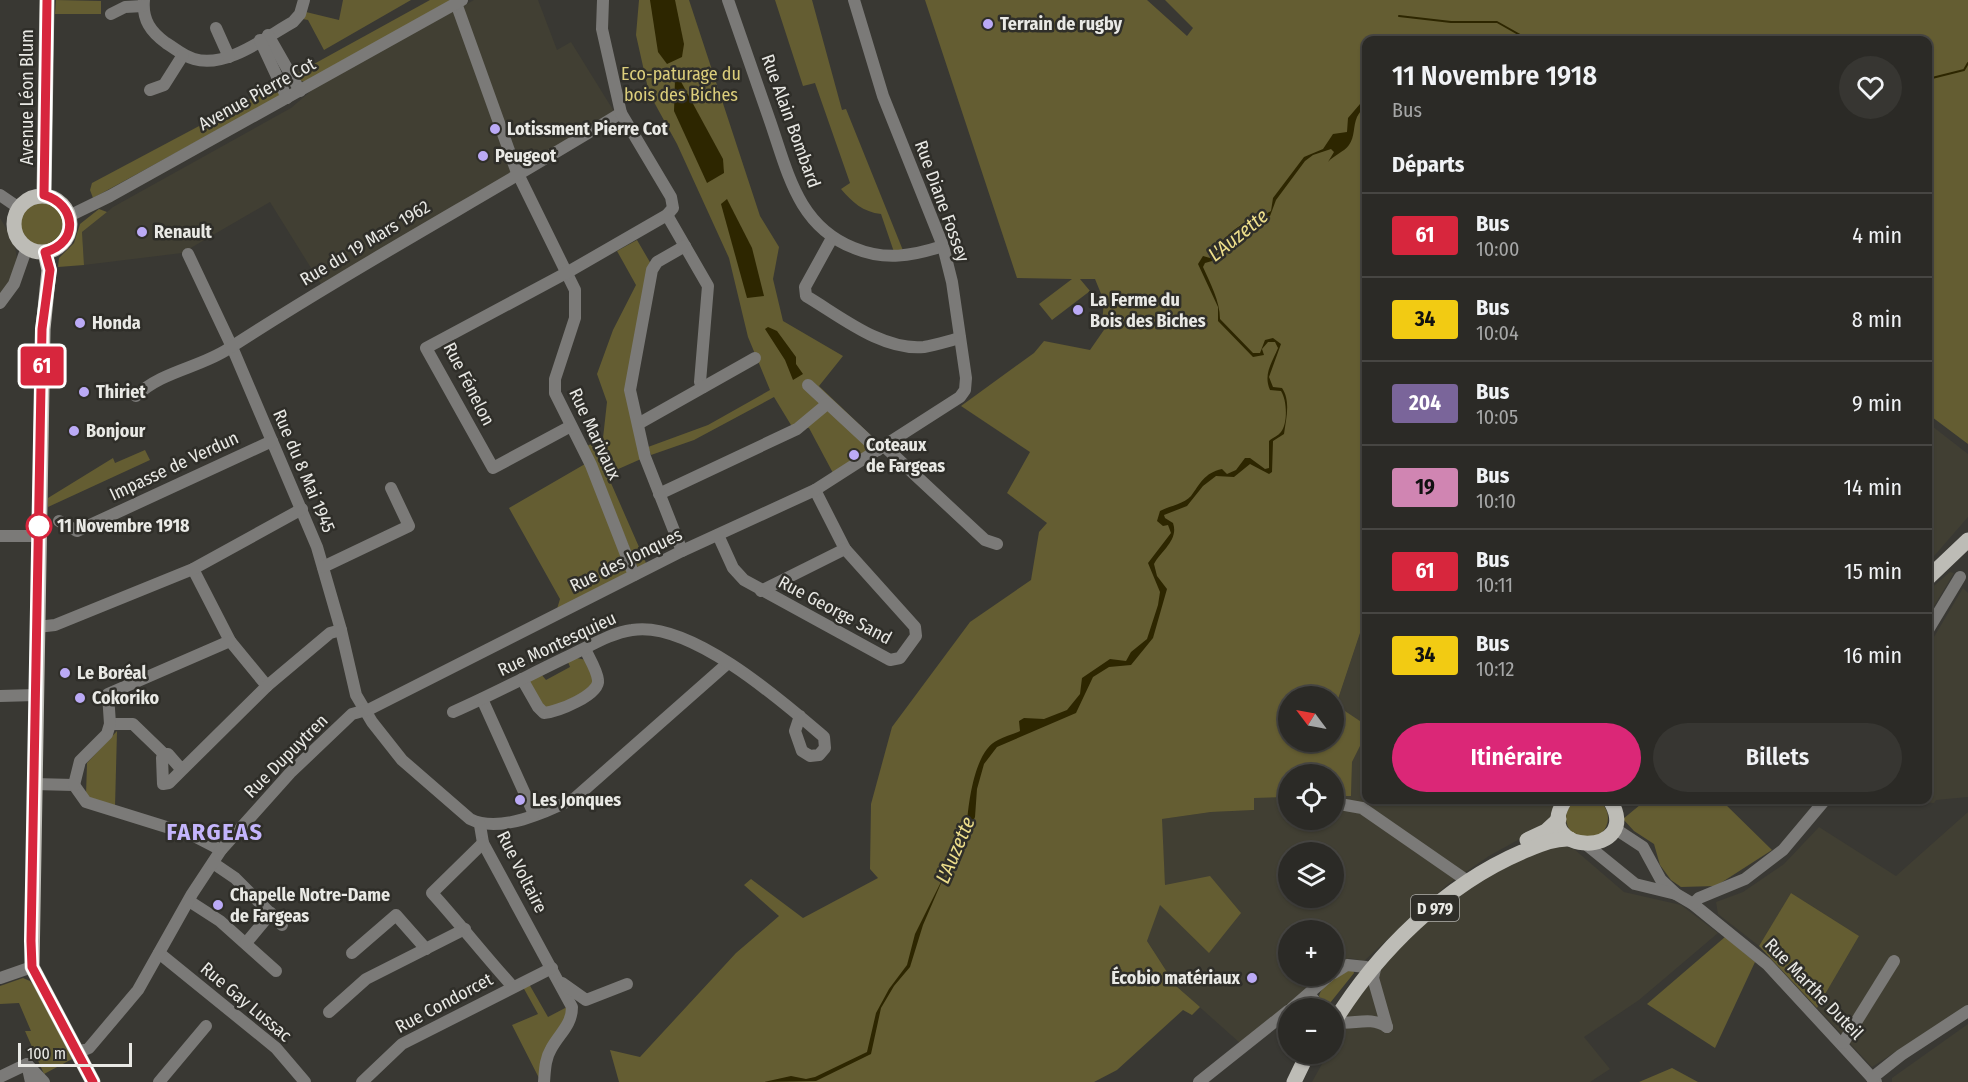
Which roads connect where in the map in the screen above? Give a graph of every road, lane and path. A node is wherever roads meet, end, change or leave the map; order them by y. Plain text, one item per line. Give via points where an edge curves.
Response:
1 (47, 0) edge
2 (304, 0) edge
3 (603, 0) edge
4 (728, 0) edge
5 (854, 0) edge
6 (459, 2) edge
7 (143, 3) edge
8 (111, 14) dead end
9 (216, 27) dead end
10 (264, 38) junction
11 (183, 55) junction
12 (229, 57) junction
13 (150, 90) dead end
14 (300, 91) junction
15 (287, 98) junction
16 (621, 113) junction
17 (518, 174) junction
18 (0, 195) edge
19 (44, 195) junction
20 (19, 208) junction
21 (670, 212) junction
22 (69, 216) junction
23 (832, 238) junction
24 (685, 246) junction
25 (943, 246) junction
26 (27, 247) junction
27 (45, 252) junction
28 (188, 254) dead end
29 (568, 272) junction
30 (0, 303) edge
31 (960, 338) junction
32 (232, 347) junction
33 (755, 358) dead end
34 (808, 385) dead end
35 (703, 387) junction
36 (136, 396) dead end
37 (827, 404) junction
38 (638, 424) junction
39 (571, 426) junction
40 (911, 428) joint
41 (272, 441) junction
42 (881, 448) junction
43 (391, 488) dead end
44 (815, 490) junction
45 (659, 494) junction
46 (302, 509) junction
47 (59, 521) dead end
48 (0, 536) edge
49 (39, 536) junction
50 (718, 536) junction
51 (1968, 540) edge
52 (997, 544) dead end
53 (846, 549) junction
54 (682, 551) junction
55 (323, 567) junction
56 (193, 569) junction
57 (1932, 574) edge
58 (634, 575) junction
59 (1960, 577) dead end
60 (761, 591) junction
61 (1932, 623) edge
62 (37, 627) junction
63 (341, 630) junction
64 (230, 641) junction
65 (585, 649) junction
66 (728, 663) junction
67 (522, 679) junction
68 (267, 686) junction
69 (36, 695) junction
70 (0, 696) edge
71 (482, 699) junction
72 (358, 712) junction
73 (453, 712) dead end
74 (800, 716) dead end
75 (110, 724) junction
76 (164, 754) junction
77 (182, 770) junction
78 (34, 784) junction
79 (74, 785) junction
80 (1564, 804) edge
81 (1822, 804) edge
82 (1344, 805) edge
83 (1613, 813) edge
84 (534, 814) junction
85 (1559, 819) junction
86 (480, 825) junction
87 (1570, 839) junction
88 (483, 843) junction
89 (1587, 845) junction
90 (221, 849) junction
91 (213, 863) junction
92 (1654, 867) junction
93 (1463, 878) junction
94 (1635, 884) junction
95 (1676, 894) junction
96 (189, 901) junction
97 (1693, 904) junction
98 (271, 913) junction
99 (282, 925) dead end
100 (465, 929) junction
101 (246, 944) junction
102 (426, 949) junction
103 (352, 952) dead end
104 (159, 953) junction
105 (1894, 961) dead end
106 (1371, 965) junction
107 (32, 967) junction
108 (552, 968) junction
109 (1344, 970) edge
110 (276, 971) dead end
111 (0, 978) edge
112 (558, 981) junction
113 (627, 984) dead end
114 (1319, 986) edge
115 (513, 987) junction
116 (1310, 995) junction
117 (1306, 998) edge
118 (1312, 998) edge
119 (1344, 998) edge
120 (1344, 1007) edge
121 (1968, 1011) edge
122 (329, 1012) dead end
123 (1278, 1019) edge
124 (1344, 1024) edge
125 (206, 1026) dead end
126 (1843, 1043) junction
127 (79, 1052) junction
128 (27, 1064) junction
129 (1302, 1064) edge
130 (1311, 1064) edge
131 (0, 1077) edge
132 (1874, 1080) edge
133 (31, 1082) edge
134 (44, 1082) edge
135 (93, 1082) edge
136 (159, 1082) edge
137 (305, 1082) edge
138 (362, 1082) edge
139 (544, 1082) edge
140 (1199, 1082) edge
141 (1293, 1082) edge
142 (1302, 1082) edge

1 - 19 main road, Avenue Léon Blum
2 - 10 street via 293,22
3 - 16 street via 602,29
4 - 23 street, Rue Alain Bombard via 791,182 816,225
5 - 25 street, Rue Diane Fossey via 883,96
6 - 14 street, Avenue Pierre Cot
6 - 17 street, Rue Marivaux
7 - 8 street
7 - 11 street via 146,22 155,34
9 - 12 street
10 - 12 street
10 - 14 street
10 - 15 street
11 - 12 street via 210,62
11 - 13 street via 164,85
14 - 15 street, Avenue Pierre Cot
15 - 22 street, Avenue Pierre Cot
16 - 17 street, Rue du 19 Mars 1962
16 - 21 street via 671,197
17 - 29 street, Rue Marivaux
17 - 32 street, Rue du 19 Mars 1962
18 - 20 street
19 - 20 main road
19 - 22 main road via 62,204
20 - 26 main road via 14,223 16,233
21 - 24 street
21 - 29 street
22 - 27 main road via 70,229 65,240
23 - 25 street, Rue Alain Bombard via 870,254 896,257
23 - 31 street via 805,287 806,296 895,345 923,347
24 - 35 street via 708,286 700,382
24 - 38 street via 657,262 652,270 630,390
25 - 31 street, Rue Diane Fossey
26 - 27 main road
26 - 30 street via 14,284
27 - 49 main road via 50,270 42,329
28 - 32 street, Rue du 8 Mai 1945
29 - 39 street, Rue Marivaux via 575,290 575,318 555,379 557,399
29 - 39 street, Rue Fénelon via 426,348 493,468
31 - 40 street, Rue Diane Fossey via 965,390
32 - 36 street, Rue du 19 Mars 1962 via 150,383
32 - 41 street, Rue du 8 Mai 1945
33 - 35 street
34 - 37 street
35 - 38 street
37 - 42 street
37 - 45 street via 797,429
38 - 45 street
39 - 58 street, Rue Marivaux via 591,465
40 - 42 street, Rue des Jonques
41 - 46 street, Rue du 8 Mai 1945
41 - 47 street, Impasse de Verdun via 77,531
42 - 44 street, Rue des Jonques
42 - 52 street via 985,540
43 - 55 street via 409,526
44 - 50 street, Rue des Jonques
44 - 53 street, Rue George Sand
45 - 54 street
46 - 55 street, Rue du 8 Mai 1945
46 - 56 street
48 - 49 street
49 - 62 main road
50 - 54 street, Rue des Jonques
50 - 60 street, Rue George Sand via 733,568
51 - 57 main road
53 - 60 street
53 - 60 street, Rue George Sand via 915,627 916,636 900,658 890,660
54 - 58 street, Rue des Jonques
55 - 63 street, Rue du 8 Mai 1945
56 - 62 street via 55,625
56 - 64 street
58 - 72 street, Rue des Jonques
59 - 61 street
62 - 69 main road
63 - 68 street via 330,633
63 - 72 street, Rue du 8 Mai 1945
64 - 68 street
64 - 75 street via 108,694
65 - 66 street, Rue Montesquieu via 612,636 649,629 666,632
65 - 67 street, Rue Montesquieu
65 - 67 street via 598,678 592,694 544,713
66 - 74 street, Rue Montesquieu
66 - 84 street via 575,798
67 - 71 street, Rue Montesquieu
68 - 77 street
69 - 70 street
69 - 78 main road
71 - 73 street, Rue Montesquieu
71 - 84 street
72 - 86 street, Rue Voltaire via 402,760
72 - 90 street, Rue Dupuytren via 290,773
75 - 76 street via 133,723
75 - 79 street via 107,734 80,761
76 - 77 street
76 - 77 street via 163,784 170,783
78 - 79 street
78 - 107 main road
79 - 90 street via 86,802 192,835
80 - 85 main road
81 - 97 street via 1783,850 1745,879
82 - 93 street via 1362,808
83 - 89 main road via 1603,840
83 - 92 street
84 - 86 street via 496,826
85 - 87 main road
85 - 93 main road, D 979 via 1546,831 1492,858
86 - 88 street, Rue Voltaire
87 - 89 main road
87 - 106 main road, D 979 via 1549,841 1486,870 1450,895
88 - 100 street via 432,893
88 - 108 street, Rue Voltaire
89 - 94 street
90 - 91 street, Rue Dupuytren
91 - 96 street, Rue Dupuytren
91 - 98 street via 235,878
92 - 94 street
92 - 95 street
93 - 106 main road, D 979 via 1389,942
94 - 95 street
95 - 97 street, Rue Marthe Duteil
96 - 101 street
96 - 104 street, Rue Dupuytren
97 - 126 street, Rue Marthe Duteil via 1767,964
98 - 99 street
98 - 101 street
100 - 102 street
100 - 115 street
101 - 110 street
102 - 103 street via 396,915
102 - 122 street via 366,979
104 - 127 street, Rue Dupuytren via 138,990 89,1047
104 - 137 street, Rue Gay Lussac via 276,1048
105 - 126 street
106 - 109 street
106 - 119 main road, D 979
106 - 120 main road, D 979
106 - 124 street via 1387,1027 1370,1020
107 - 111 street
107 - 127 main road
108 - 112 street, Rue Voltaire
108 - 115 street, Rue Condorcet
112 - 113 street via 586,1000
112 - 139 street, Rue Voltaire via 572,1007 572,1020 545,1061
114 - 116 street
115 - 138 street, Rue Condorcet via 402,1044
116 - 117 street
116 - 118 street
121 - 132 street via 1901,1055
123 - 140 street
125 - 136 street
126 - 132 street, Rue Marthe Duteil
127 - 135 main road
128 - 131 street
128 - 133 street
128 - 134 street
129 - 141 main road
130 - 142 main road

